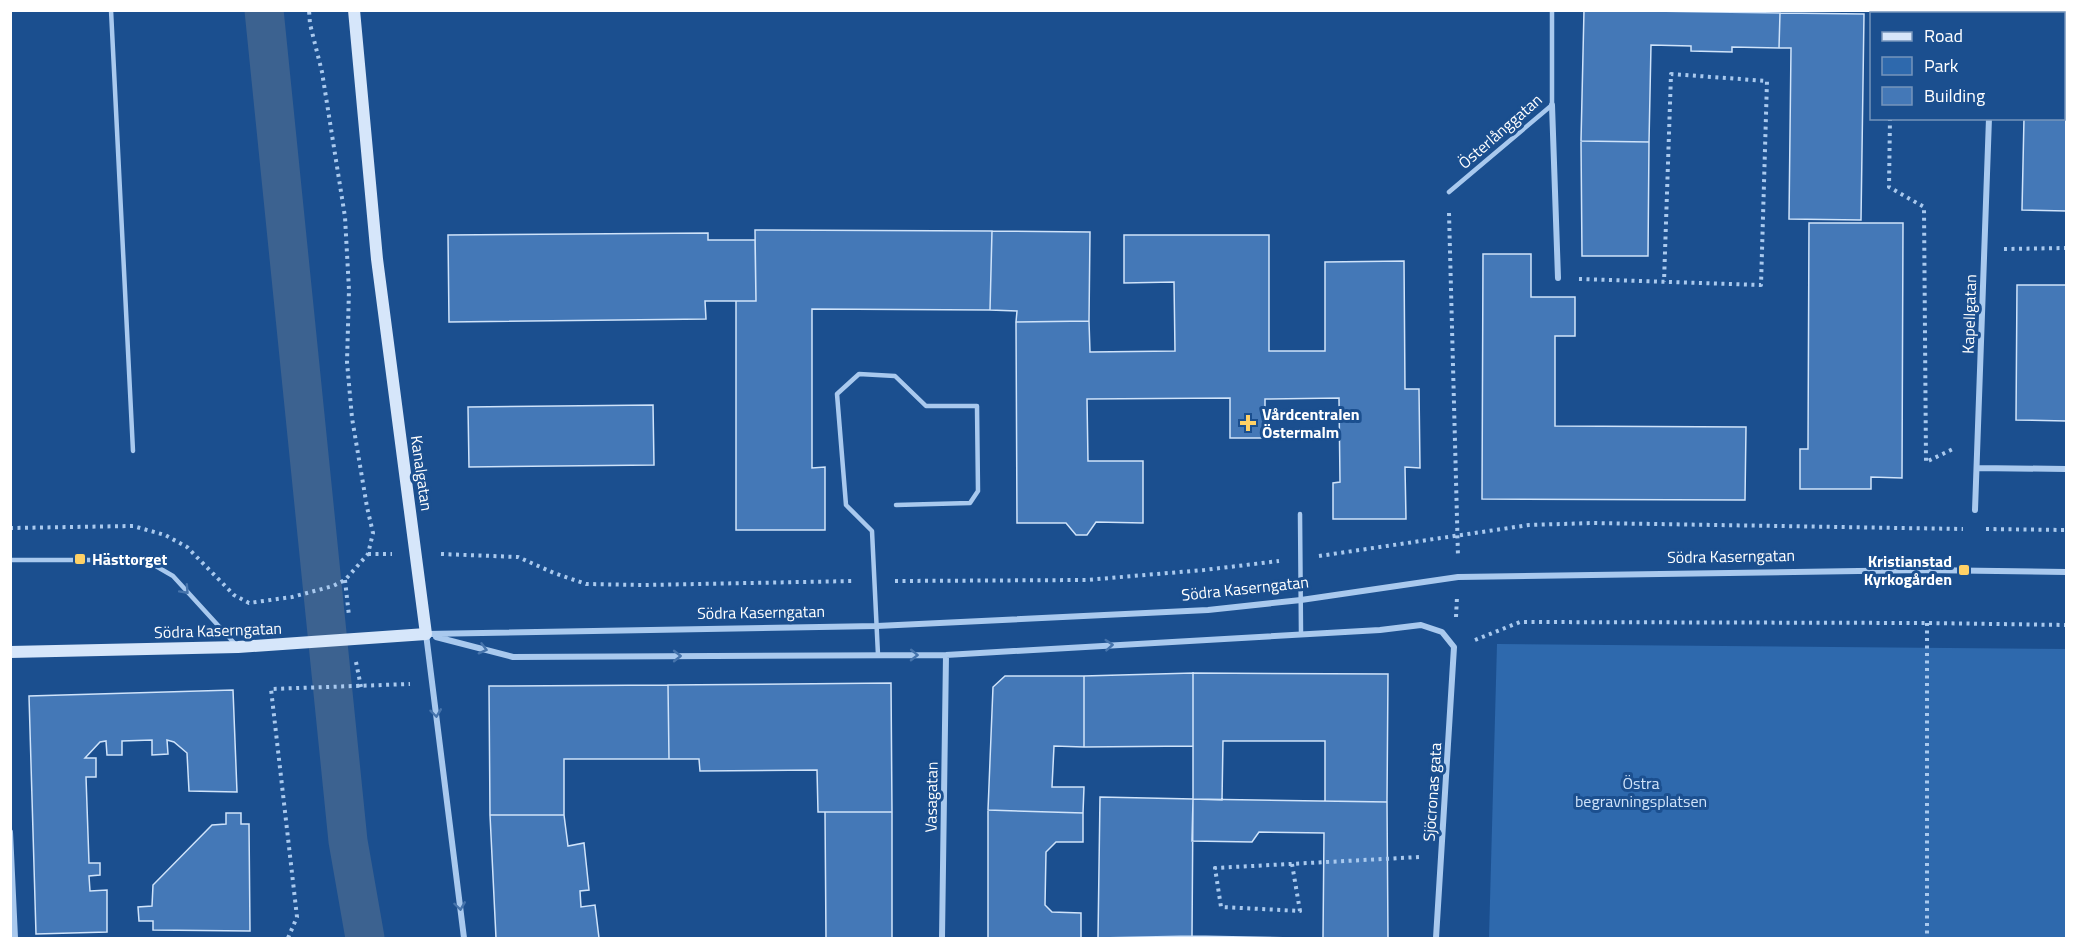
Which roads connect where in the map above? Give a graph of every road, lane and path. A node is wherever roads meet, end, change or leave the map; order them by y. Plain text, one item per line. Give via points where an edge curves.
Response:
1 (111, 10) edge
2 (309, 10) edge
3 (354, 10) edge
4 (1551, 10) edge
5 (1552, 105) junction
6 (1890, 120) edge
7 (1989, 120) edge
8 (1449, 192) joint
9 (2067, 248) edge
10 (1985, 249) junction
11 (1558, 278) joint
12 (1664, 282) junction
13 (1978, 436) junction
14 (133, 451) dead end
15 (1977, 468) junction
16 (2067, 469) edge
17 (896, 505) dead end
18 (1975, 510) dead end
19 (1300, 514) dead end
20 (1967, 529) dead end
21 (1976, 529) dead end
22 (2067, 530) edge
23 (1457, 535) junction
24 (368, 554) junction
25 (416, 554) junction
26 (1301, 558) junction
27 (10, 560) edge
28 (2067, 572) edge
29 (1458, 578) junction
30 (873, 581) junction
31 (292, 597) dead end
32 (1301, 600) junction
33 (1927, 622) junction
34 (2067, 625) edge
35 (877, 626) junction
36 (426, 634) junction
37 (1301, 634) junction
38 (238, 647) junction
39 (1454, 647) junction
40 (10, 652) edge
41 (878, 655) junction
42 (946, 655) junction
43 (432, 683) junction
44 (10, 832) edge
45 (1441, 855) junction
46 (1292, 864) junction
47 (15, 939) edge
48 (288, 939) edge
49 (464, 939) edge
50 (942, 939) edge
51 (1436, 939) edge
52 (1927, 939) edge

1 - 14 lane
2 - 24 path via 345,217 348,362 352,418 373,533
3 - 25 street, Kanalgatan via 377,259
4 - 5 lane, Österlånggatan
5 - 8 lane, Österlånggatan
5 - 11 street
6 - 13 path via 1889,187 1924,207 1926,462
7 - 10 street, Kapellgatan
8 - 23 path
9 - 10 path
10 - 13 street, Kapellgatan
11 - 12 path
12 - 12 path via 1761,285 1767,81 1671,74
13 - 15 street, Kapellgatan
15 - 16 street
15 - 18 street, Kapellgatan
17 - 30 lane via 970,503 978,491 976,406 926,406 895,376 859,374 837,394 846,505 872,531
19 - 26 lane
20 - 23 path via 1593,523 1528,525
21 - 22 path
23 - 26 path
23 - 29 path
24 - 25 path
24 - 31 path via 333,586
25 - 30 path via 518,557 586,584
25 - 36 street, Kanalgatan
26 - 30 path via 1086,580
26 - 32 lane
27 -> 38 lane via 124,560 154,565 172,576
28 - 29 street, Södra Kaserngatan via 1923,570
29 - 32 street, Södra Kaserngatan
29 - 39 path
30 - 35 lane
32 - 35 street, Södra Kaserngatan via 1208,610
32 - 37 lane
33 - 34 path
33 - 39 path via 1520,622
33 - 52 path
35 - 36 street, Södra Kaserngatan
35 - 41 lane
36 - 38 street, Södra Kaserngatan
36 -> 41 street, Södra Kaserngatan via 513,657
36 - 43 street, Kanalgatan
37 - 39 street, Södra Kaserngatan via 1421,625 1442,632
42 -> 37 street, Södra Kaserngatan
38 - 40 street, Södra Kaserngatan
39 - 45 street, Sjöcronas gata
41 -> 42 street, Södra Kaserngatan
42 - 50 street, Vasagatan
43 - 48 path via 271,689 297,917
43 -> 49 street, Kanalgatan
44 - 47 street
45 - 46 path
45 - 51 street, Sjöcronas gata
46 - 46 path via 1215,868 1221,907 1300,911

